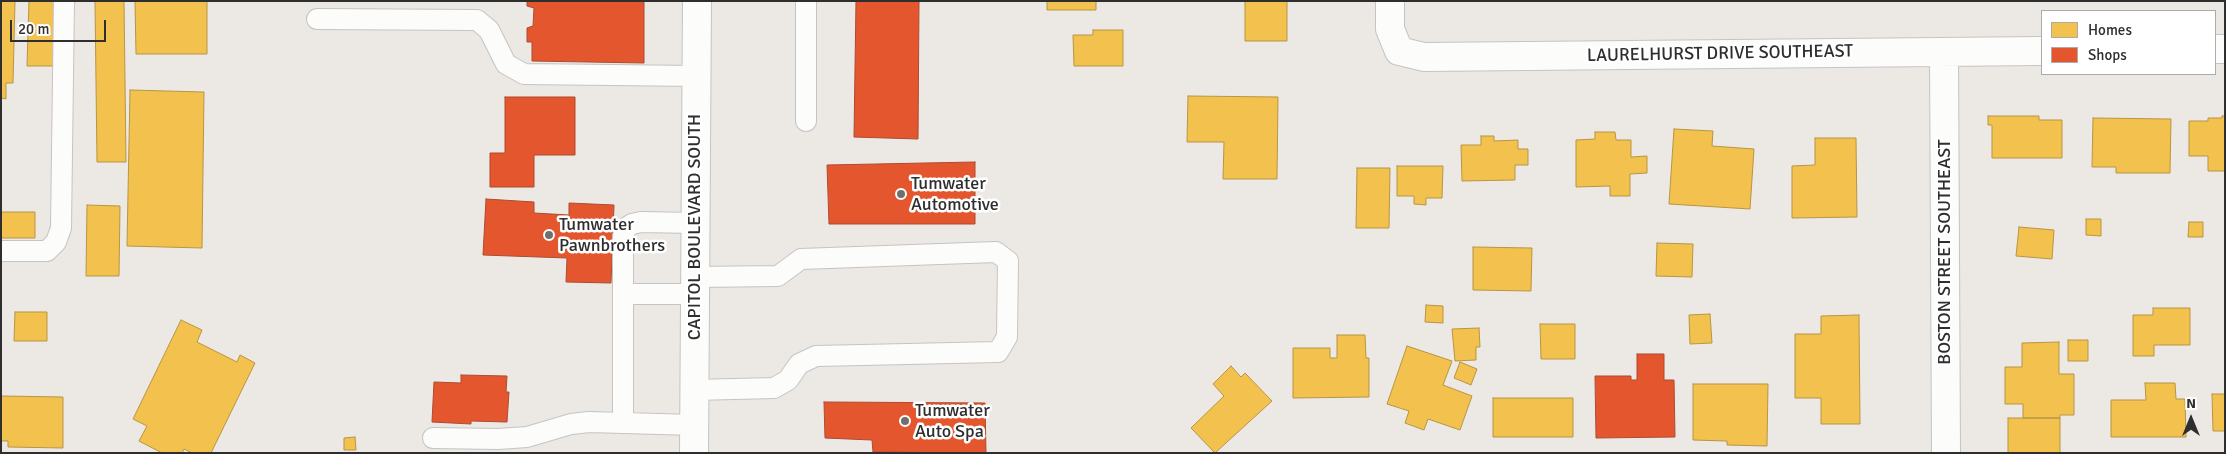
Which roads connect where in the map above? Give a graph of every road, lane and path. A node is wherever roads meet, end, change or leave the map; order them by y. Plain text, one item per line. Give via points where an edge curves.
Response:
1 (64, 1) edge
2 (697, 1) edge
3 (806, 1) edge
4 (1390, 1) edge
5 (318, 20) dead end
6 (2041, 51) edge
7 (1944, 52) junction
8 (696, 76) junction
9 (806, 122) dead end
10 (695, 223) junction
11 (1, 251) edge
12 (695, 286) junction
13 (623, 294) junction
14 (694, 390) junction
15 (623, 423) junction
16 (694, 425) junction
17 (433, 438) dead end
18 (694, 453) edge
19 (1946, 453) edge

1 - 11 lane via 61,228 56,242 47,251
2 - 8 street, CAPITOL BOULEVARD SOUTH
3 - 9 lane
4 - 7 street, LAURELHURST DRIVE SOUTHEAST via 1390,29 1399,51 1424,57
5 - 8 lane via 477,20 489,30 506,64 524,74
6 - 7 street, LAURELHURST DRIVE SOUTHEAST
7 - 19 street, BOSTON STREET SOUTHEAST
8 - 10 street, CAPITOL BOULEVARD SOUTH
10 - 12 street, CAPITOL BOULEVARD SOUTH
10 - 13 lane via 641,222 626,228 623,236
12 - 13 lane
12 - 14 street, CAPITOL BOULEVARD SOUTH
12 - 14 lane via 778,276 802,259 996,252 1008,261 1006,337 998,352 816,356 799,364 788,380 774,388
13 - 15 lane
14 - 16 street, CAPITOL BOULEVARD SOUTH
15 - 16 lane
15 - 17 lane via 571,424 527,437
16 - 18 street, CAPITOL BOULEVARD SOUTH

